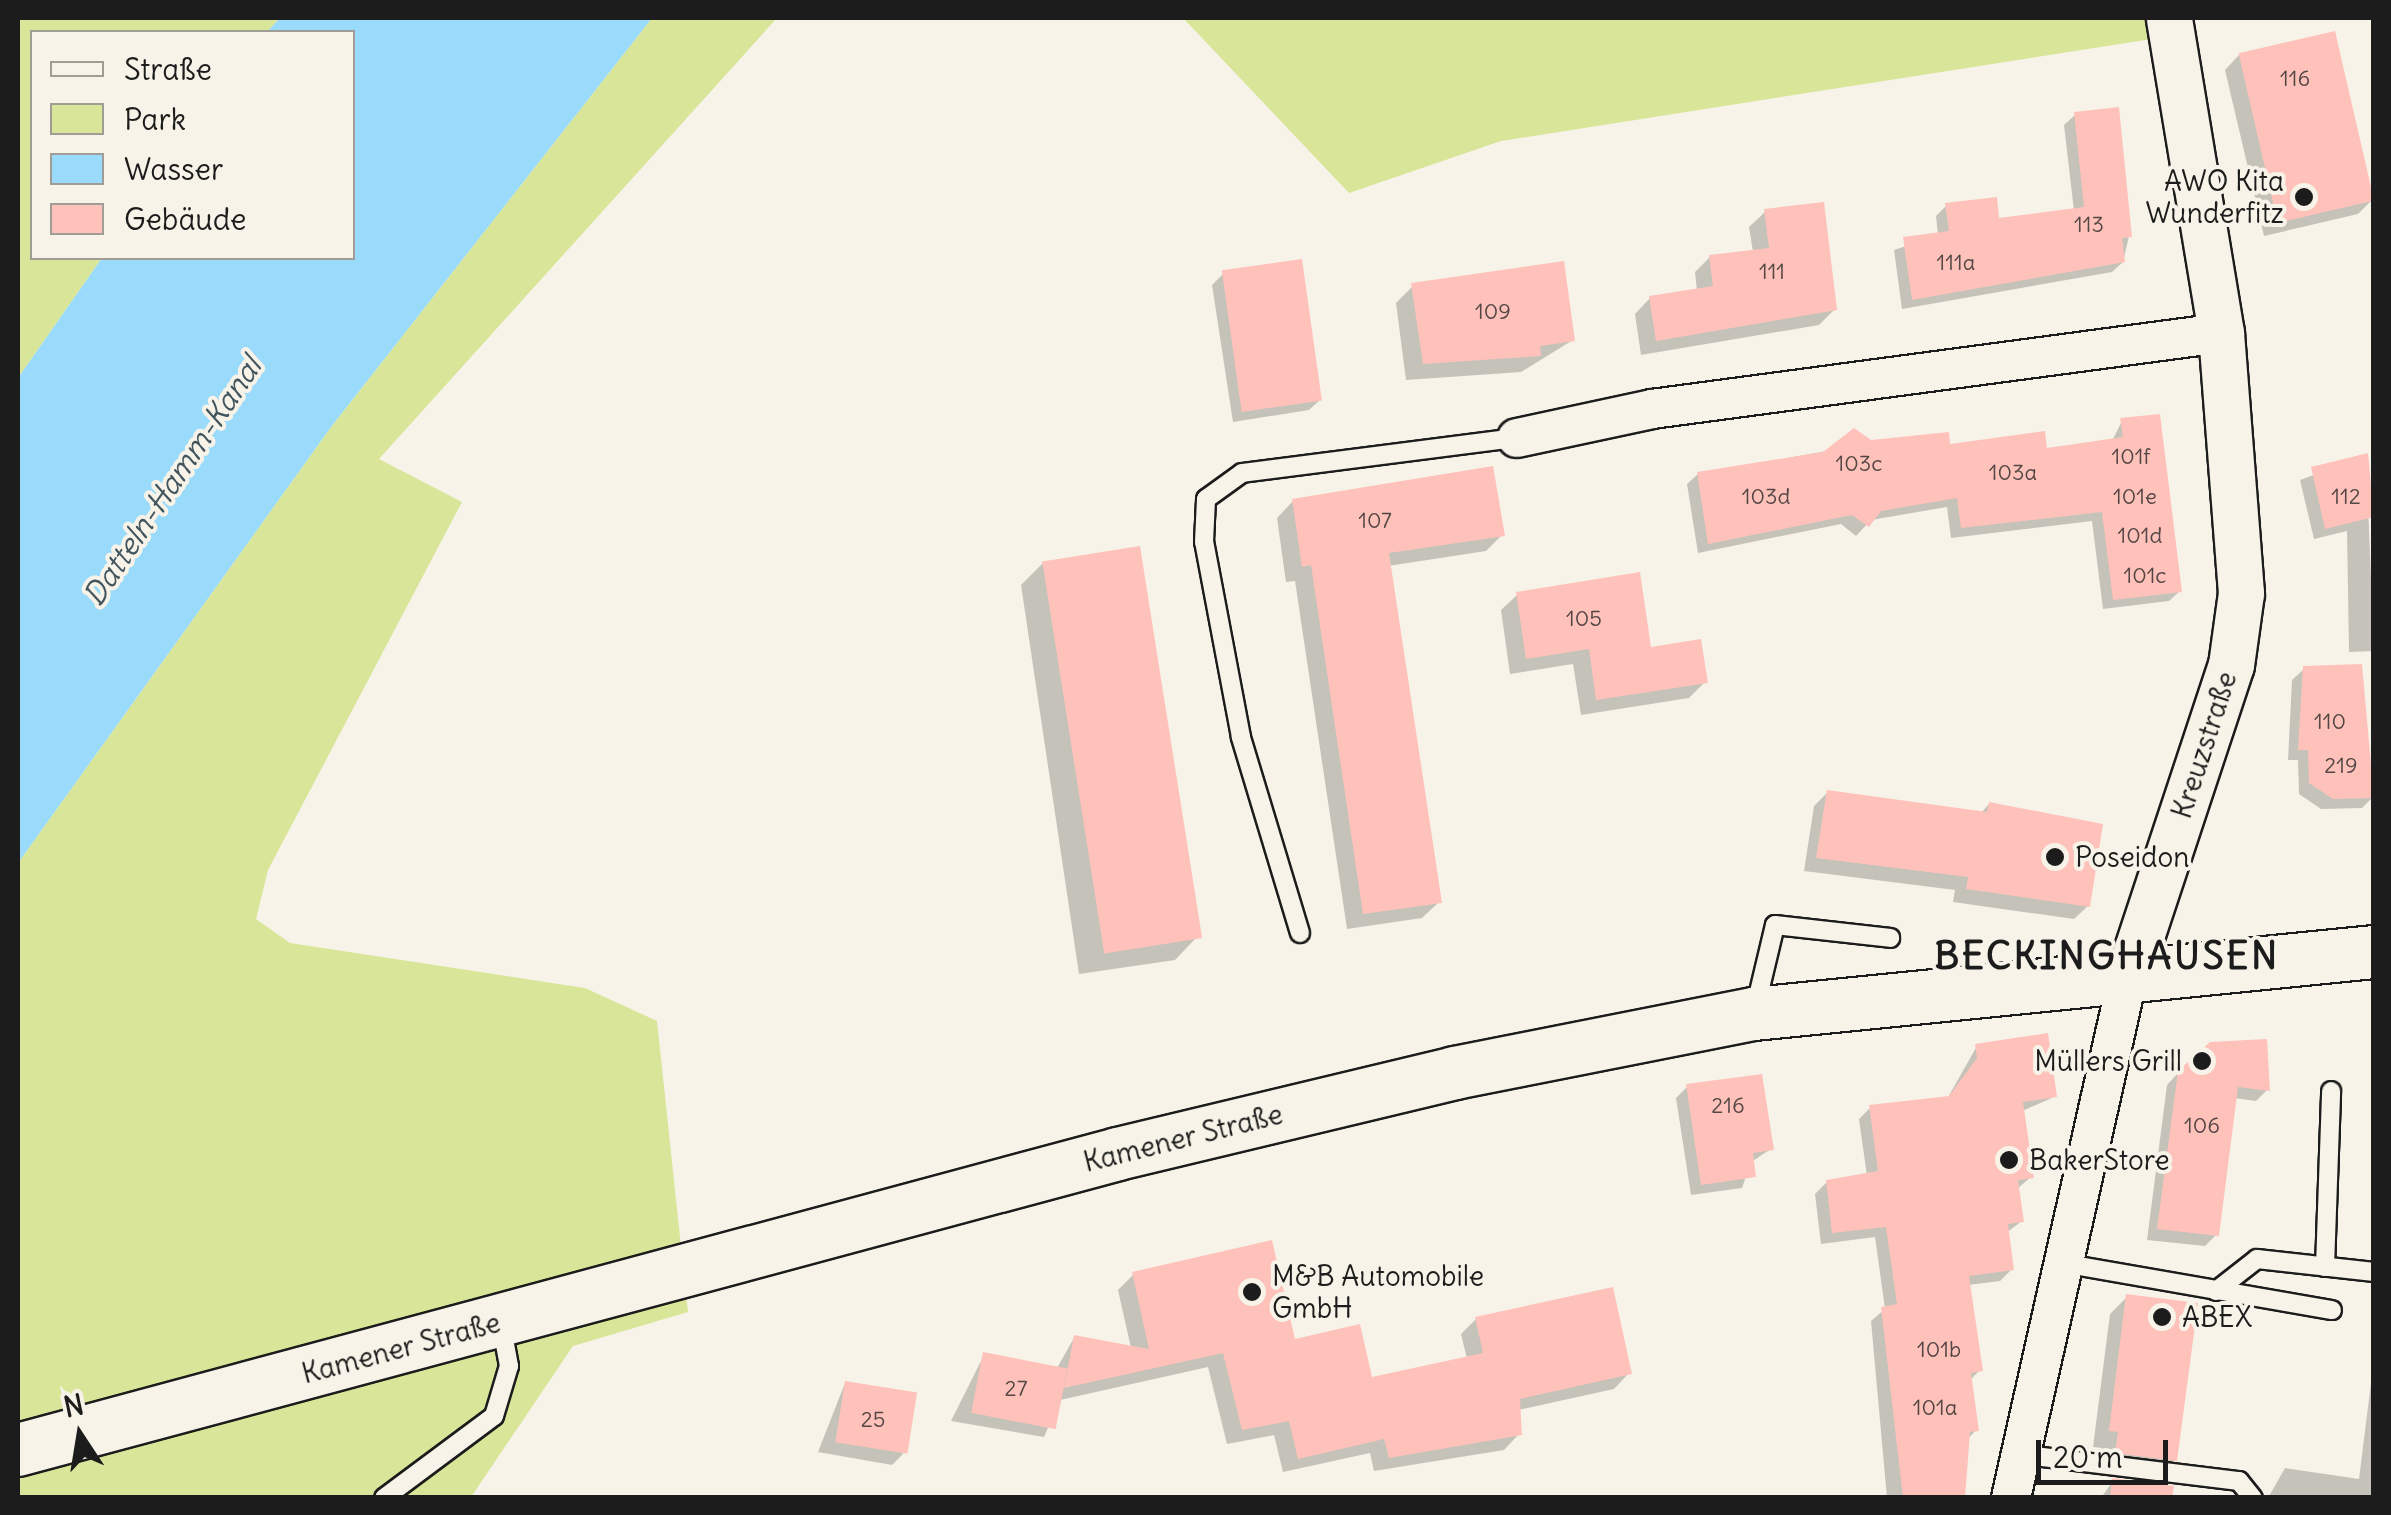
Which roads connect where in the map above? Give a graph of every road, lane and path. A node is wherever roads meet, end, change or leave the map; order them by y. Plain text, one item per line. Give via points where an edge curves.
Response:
1 (2169, 18) edge
2 (2221, 333) junction
3 (1517, 438) joint
4 (1300, 934) dead end
5 (1890, 938) dead end
6 (2374, 952) edge
7 (2128, 976) junction
8 (1754, 1014) junction
9 (2331, 1091) dead end
10 (2057, 1262) junction
11 (2325, 1267) junction
12 (2374, 1272) edge
13 (2216, 1290) junction
14 (2332, 1310) dead end
15 (500, 1322) junction
16 (18, 1450) edge
17 (2018, 1454) junction
18 (384, 1498) edge
19 (2011, 1498) edge
20 (2253, 1498) edge

1 - 2 street, Kreuzstraße
2 - 3 street via 1652,409
2 - 7 street, Kreuzstraße via 2241,593 2232,665
3 - 4 lane via 1242,473 1206,499 1204,542 1240,737
5 - 8 lane via 1775,925
6 - 7 main road, Kamener Straße
7 - 8 main road, Kamener Straße
7 - 10 street, Kreuzstraße
8 - 15 main road, Kamener Straße via 1348,1096
9 - 11 lane
10 - 13 lane
10 - 17 street, Kreuzstraße
11 - 12 lane
11 - 13 lane via 2257,1260
13 - 14 lane
15 - 16 main road, Kamener Straße
15 - 18 lane via 509,1366 494,1416
17 - 19 street, Kreuzstraße
17 - 20 lane via 2239,1480

